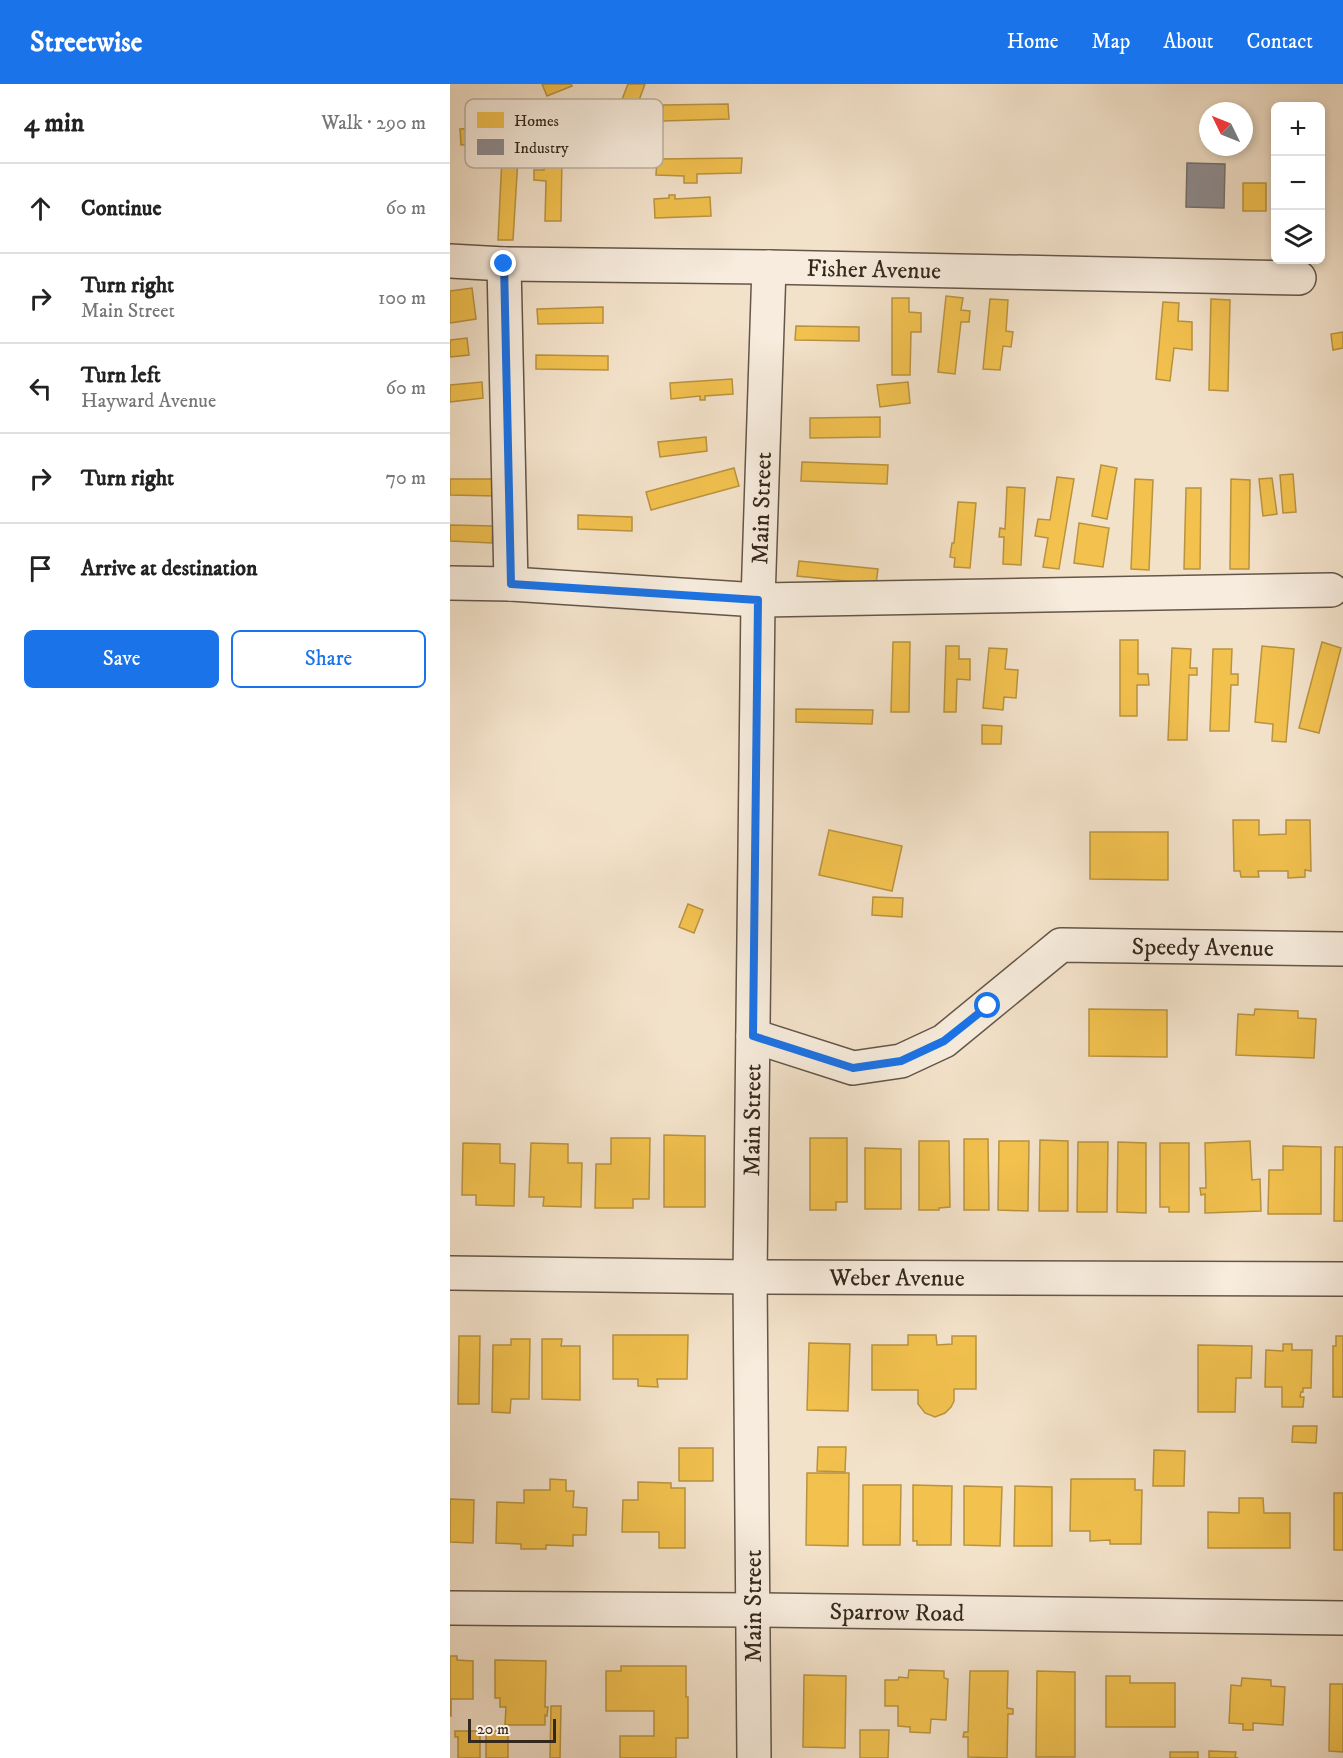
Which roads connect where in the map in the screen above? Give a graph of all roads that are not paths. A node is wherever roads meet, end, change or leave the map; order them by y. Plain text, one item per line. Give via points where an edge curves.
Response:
1 (450, 261) edge
2 (504, 264) junction
3 (769, 267) junction
4 (1299, 278) dead end
5 (450, 583) edge
6 (511, 584) junction
7 (1331, 590) dead end
8 (758, 600) junction
9 (1343, 949) edge
10 (753, 1036) junction
11 (450, 1274) edge
12 (750, 1277) junction
13 (1343, 1279) edge
14 (450, 1608) edge
15 (753, 1610) junction
16 (1343, 1618) edge
17 (754, 1758) edge

1 - 2 street, Fisher Avenue
2 - 3 street, Fisher Avenue
2 - 6 street
3 - 4 street, Fisher Avenue
3 - 8 street, Main Street
5 - 6 street
6 - 8 street
7 - 8 street
8 - 10 street, Main Street
9 - 10 street, Speedy Avenue via 1061,945 944,1041 901,1061 853,1068
10 - 12 street, Main Street
11 - 12 street, Weber Avenue
12 - 13 street, Weber Avenue
12 - 15 street, Main Street
14 - 15 street, Sparrow Road
15 - 16 street, Sparrow Road
15 - 17 street, Main Street

